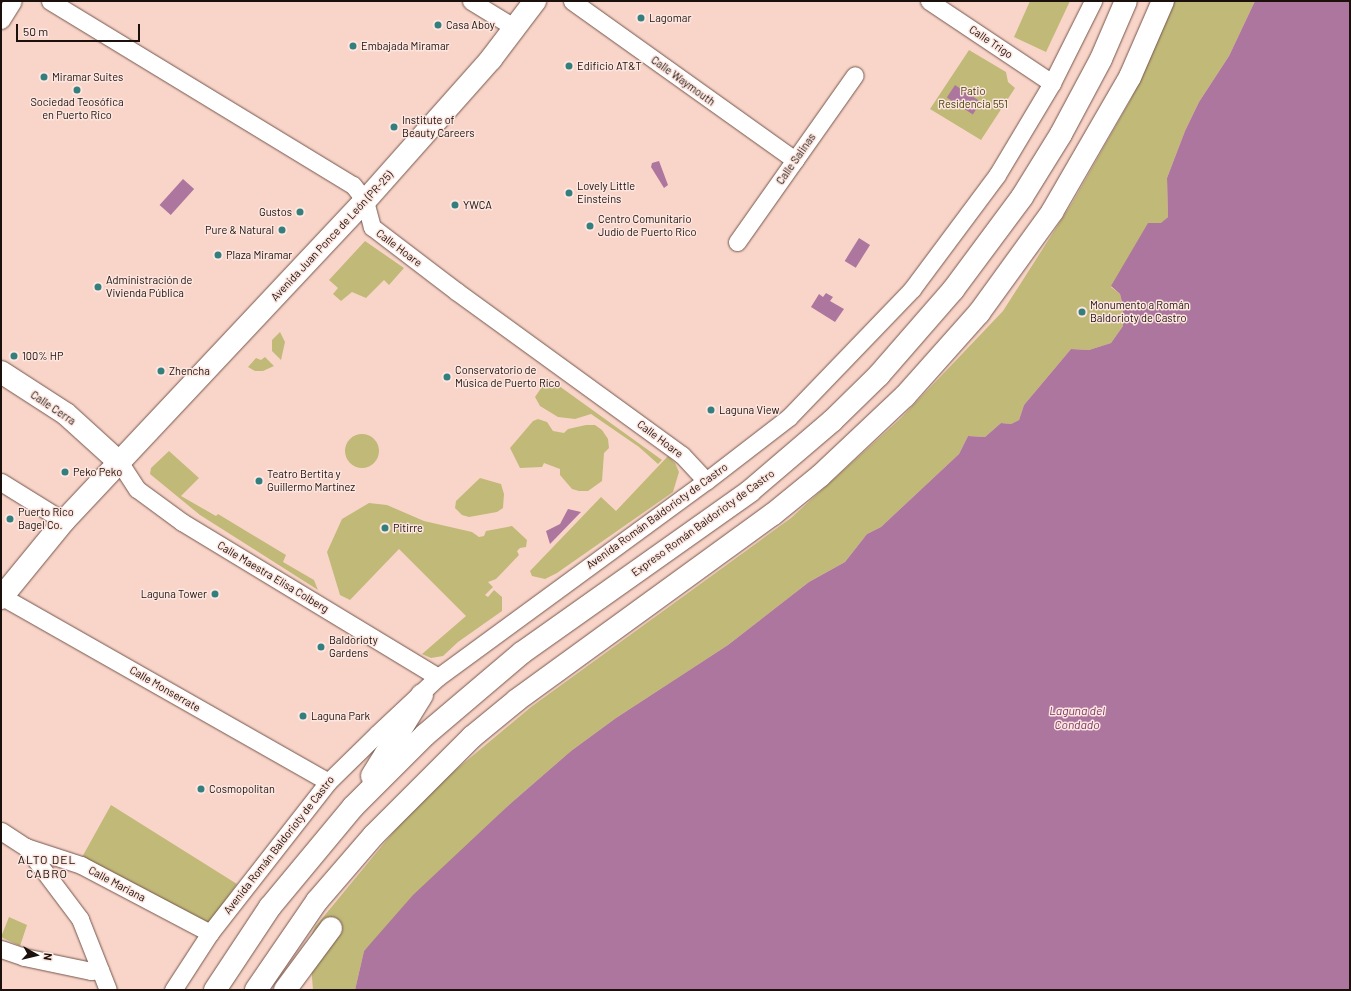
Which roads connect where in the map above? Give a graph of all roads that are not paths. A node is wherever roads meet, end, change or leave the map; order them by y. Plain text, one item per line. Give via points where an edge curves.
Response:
1 (13, 1) edge
2 (50, 1) edge
3 (471, 1) edge
4 (535, 1) edge
5 (572, 1) edge
6 (929, 1) edge
7 (1093, 1) edge
8 (1126, 1) edge
9 (1162, 1) edge
10 (1, 20) edge
11 (515, 28) junction
12 (855, 75) dead end
13 (1052, 83) junction
14 (795, 160) junction
15 (365, 201) junction
16 (737, 242) dead end
17 (1, 372) edge
18 (120, 463) junction
19 (706, 481) junction
20 (1, 482) edge
21 (64, 521) junction
22 (1, 596) edge
23 (438, 677) junction
24 (422, 695) junction
25 (328, 782) junction
26 (353, 807) junction
27 (1, 831) edge
28 (26, 847) junction
29 (331, 928) dead end
30 (210, 933) junction
31 (1, 949) edge
32 (100, 970) junction
33 (108, 990) edge
34 (173, 990) edge
35 (215, 990) edge
36 (256, 990) edge
37 (285, 990) edge

1 - 10 street
2 - 15 street, Calle Hoare via 353,185
3 - 11 street
4 - 11 main road, Avenida Juan Ponce de León (PR-25)
5 - 14 street, Calle Waymouth
6 - 13 street, Calle Trigo
7 - 13 street, Avenida Román Baldorioty de Castro
8 - 26 main road, Expreso Román Baldorioty de Castro via 1101,59 1022,197 952,290 879,375 832,421 750,491 524,652 472,694 425,735
9 - 36 main road via 1130,78 1052,212 979,313 905,396 820,476 772,515 517,700 472,737 394,814 317,901
11 - 15 main road, Avenida Juan Ponce de León (PR-25) via 492,59
12 - 14 street, Calle Salinas
13 - 19 street, Avenida Román Baldorioty de Castro via 996,175 912,289 789,416
14 - 16 street, Calle Salinas
15 - 18 main road, Avenida Juan Ponce de León (PR-25)
15 - 19 street, Calle Hoare via 372,227 682,455
17 - 18 main road, Calle Cerra via 66,414
18 - 21 main road, Avenida Juan Ponce de León (PR-25)
18 - 23 street, Calle Maestra Elisa Colberg via 137,489 182,522
19 - 23 street, Avenida Román Baldorioty de Castro
20 - 21 street
21 - 22 main road, Avenida Juan Ponce de León (PR-25)
22 - 25 street, Calle Monserrate
23 - 24 street, Avenida Román Baldorioty de Castro
24 - 25 street, Avenida Román Baldorioty de Castro
24 - 26 main road
25 - 30 street, Avenida Román Baldorioty de Castro
26 - 35 main road, Expreso Román Baldorioty de Castro via 270,907
27 - 28 street, Calle Mariana
28 - 30 street, Calle Mariana via 81,865
28 - 32 street via 80,919
29 - 37 main road
30 - 34 street, Avenida Román Baldorioty de Castro
31 - 32 street via 91,971
32 - 33 street

